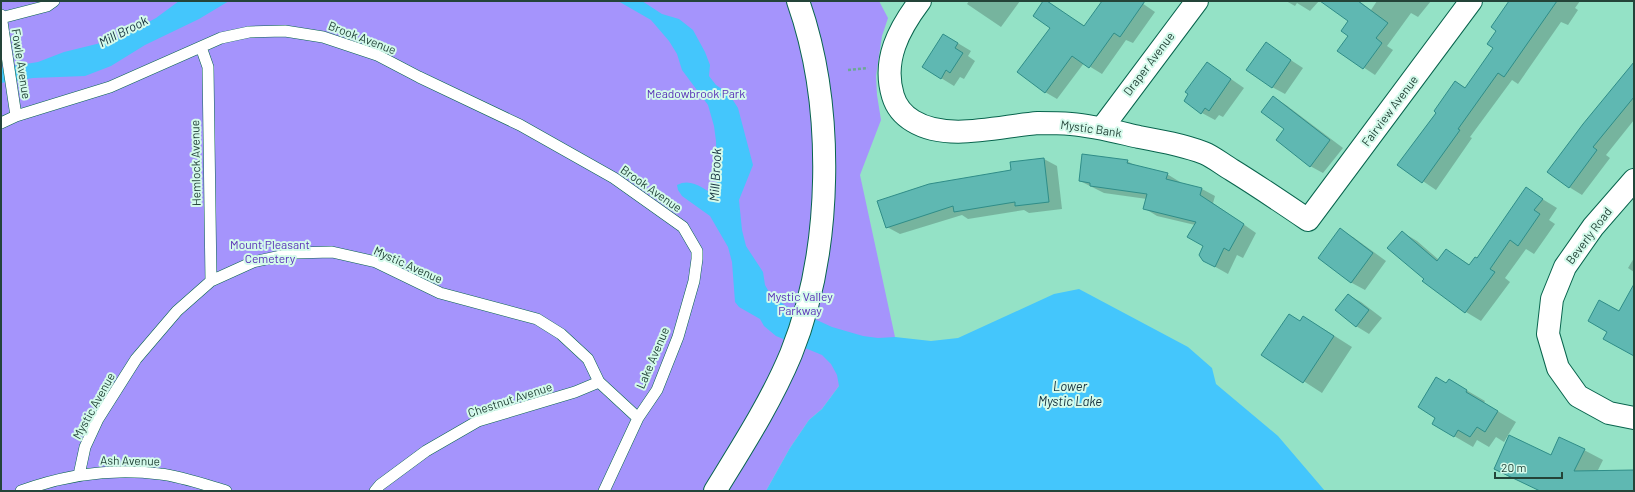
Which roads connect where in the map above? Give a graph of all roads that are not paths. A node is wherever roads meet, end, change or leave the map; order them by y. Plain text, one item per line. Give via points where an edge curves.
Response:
1 (54, 1) edge
2 (798, 1) edge
3 (920, 1) edge
4 (1197, 1) edge
5 (1471, 1) edge
6 (1, 17) edge
7 (201, 47) junction
8 (16, 116) junction
9 (1, 123) edge
10 (1102, 128) junction
11 (1634, 180) edge
12 (1308, 220) joint
13 (697, 251) joint
14 (211, 281) junction
15 (599, 382) junction
16 (638, 418) junction
17 (1634, 418) edge
18 (79, 475) junction
19 (21, 491) edge
20 (226, 491) edge
21 (375, 491) edge
22 (604, 491) edge
23 (715, 491) edge

1 - 6 lane via 47,6
2 - 23 street via 816,74 823,125 824,190 814,272 791,353 751,433
3 - 10 street, Mystic Bank via 898,36 888,71 894,101 902,113 913,122 929,128 962,132 1039,123
4 - 10 street, Draper Avenue
5 - 12 street, Fairview Avenue
6 - 8 lane, Fowle Avenue
7 - 8 lane, Brook Avenue via 110,87
7 - 13 lane, Brook Avenue via 222,38 249,32 285,31 323,37 377,55 520,124 614,178 683,227
7 - 14 lane, Hemlock Avenue via 208,67
8 - 9 lane, Brook Avenue
10 - 12 street, Mystic Bank via 1173,143 1205,153
11 - 17 street, Beverly Road via 1593,226 1565,267 1552,299 1548,334 1558,368 1578,396 1609,413
13 - 16 lane, Lake Avenue via 694,282 678,337 657,390
14 - 15 lane, Mystic Avenue via 253,262 294,253 332,252 376,262 440,293 538,319 561,334 588,359
14 - 18 lane, Mystic Avenue via 177,311 136,359 98,419 85,447
15 - 16 lane, Mystic Avenue
15 - 21 lane, Chestnut Avenue via 575,392 478,421 426,452
16 - 22 lane, Lake Avenue
18 - 19 lane
18 - 20 lane, Ash Avenue via 117,472 161,474

